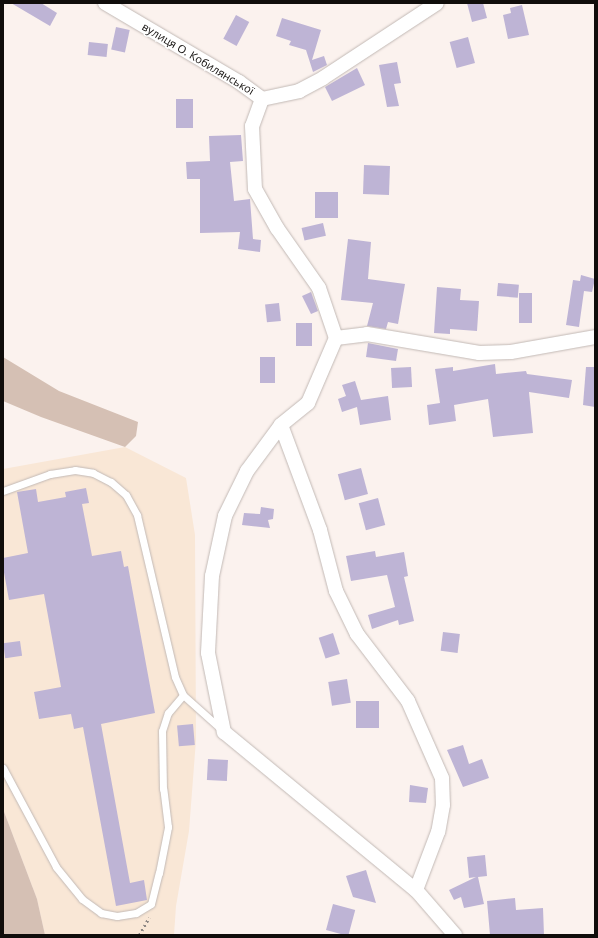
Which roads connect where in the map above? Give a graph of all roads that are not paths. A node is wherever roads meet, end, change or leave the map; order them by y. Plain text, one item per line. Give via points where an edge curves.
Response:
1 (105, 3) edge
2 (437, 3) edge
3 (262, 98) junction
4 (595, 337) edge
5 (336, 338) junction
6 (281, 425) junction
7 (3, 491) edge
8 (183, 695) junction
9 (224, 732) junction
10 (3, 768) edge
11 (416, 890) junction
12 (455, 935) edge

1 - 3 street, вулиця О. Кобилянської
2 - 3 street, вулиця О. Кобилянської via 317,82 299,91
3 - 5 street via 252,126 255,189 319,288
4 - 5 street via 511,352 479,353 367,334
5 - 6 street via 308,403
6 - 9 street via 247,471 224,516 212,576 208,653
6 - 11 street via 320,530 336,592 357,634 408,701 442,778 443,805 438,832
7 - 8 lane via 50,474 75,470 94,473 111,482 126,495 137,515 175,677
8 - 9 lane
8 - 10 lane via 168,713 162,730 163,789 168,827 159,873 151,904 136,913 117,916 101,914 82,899 56,867
9 - 11 street
11 - 12 street

